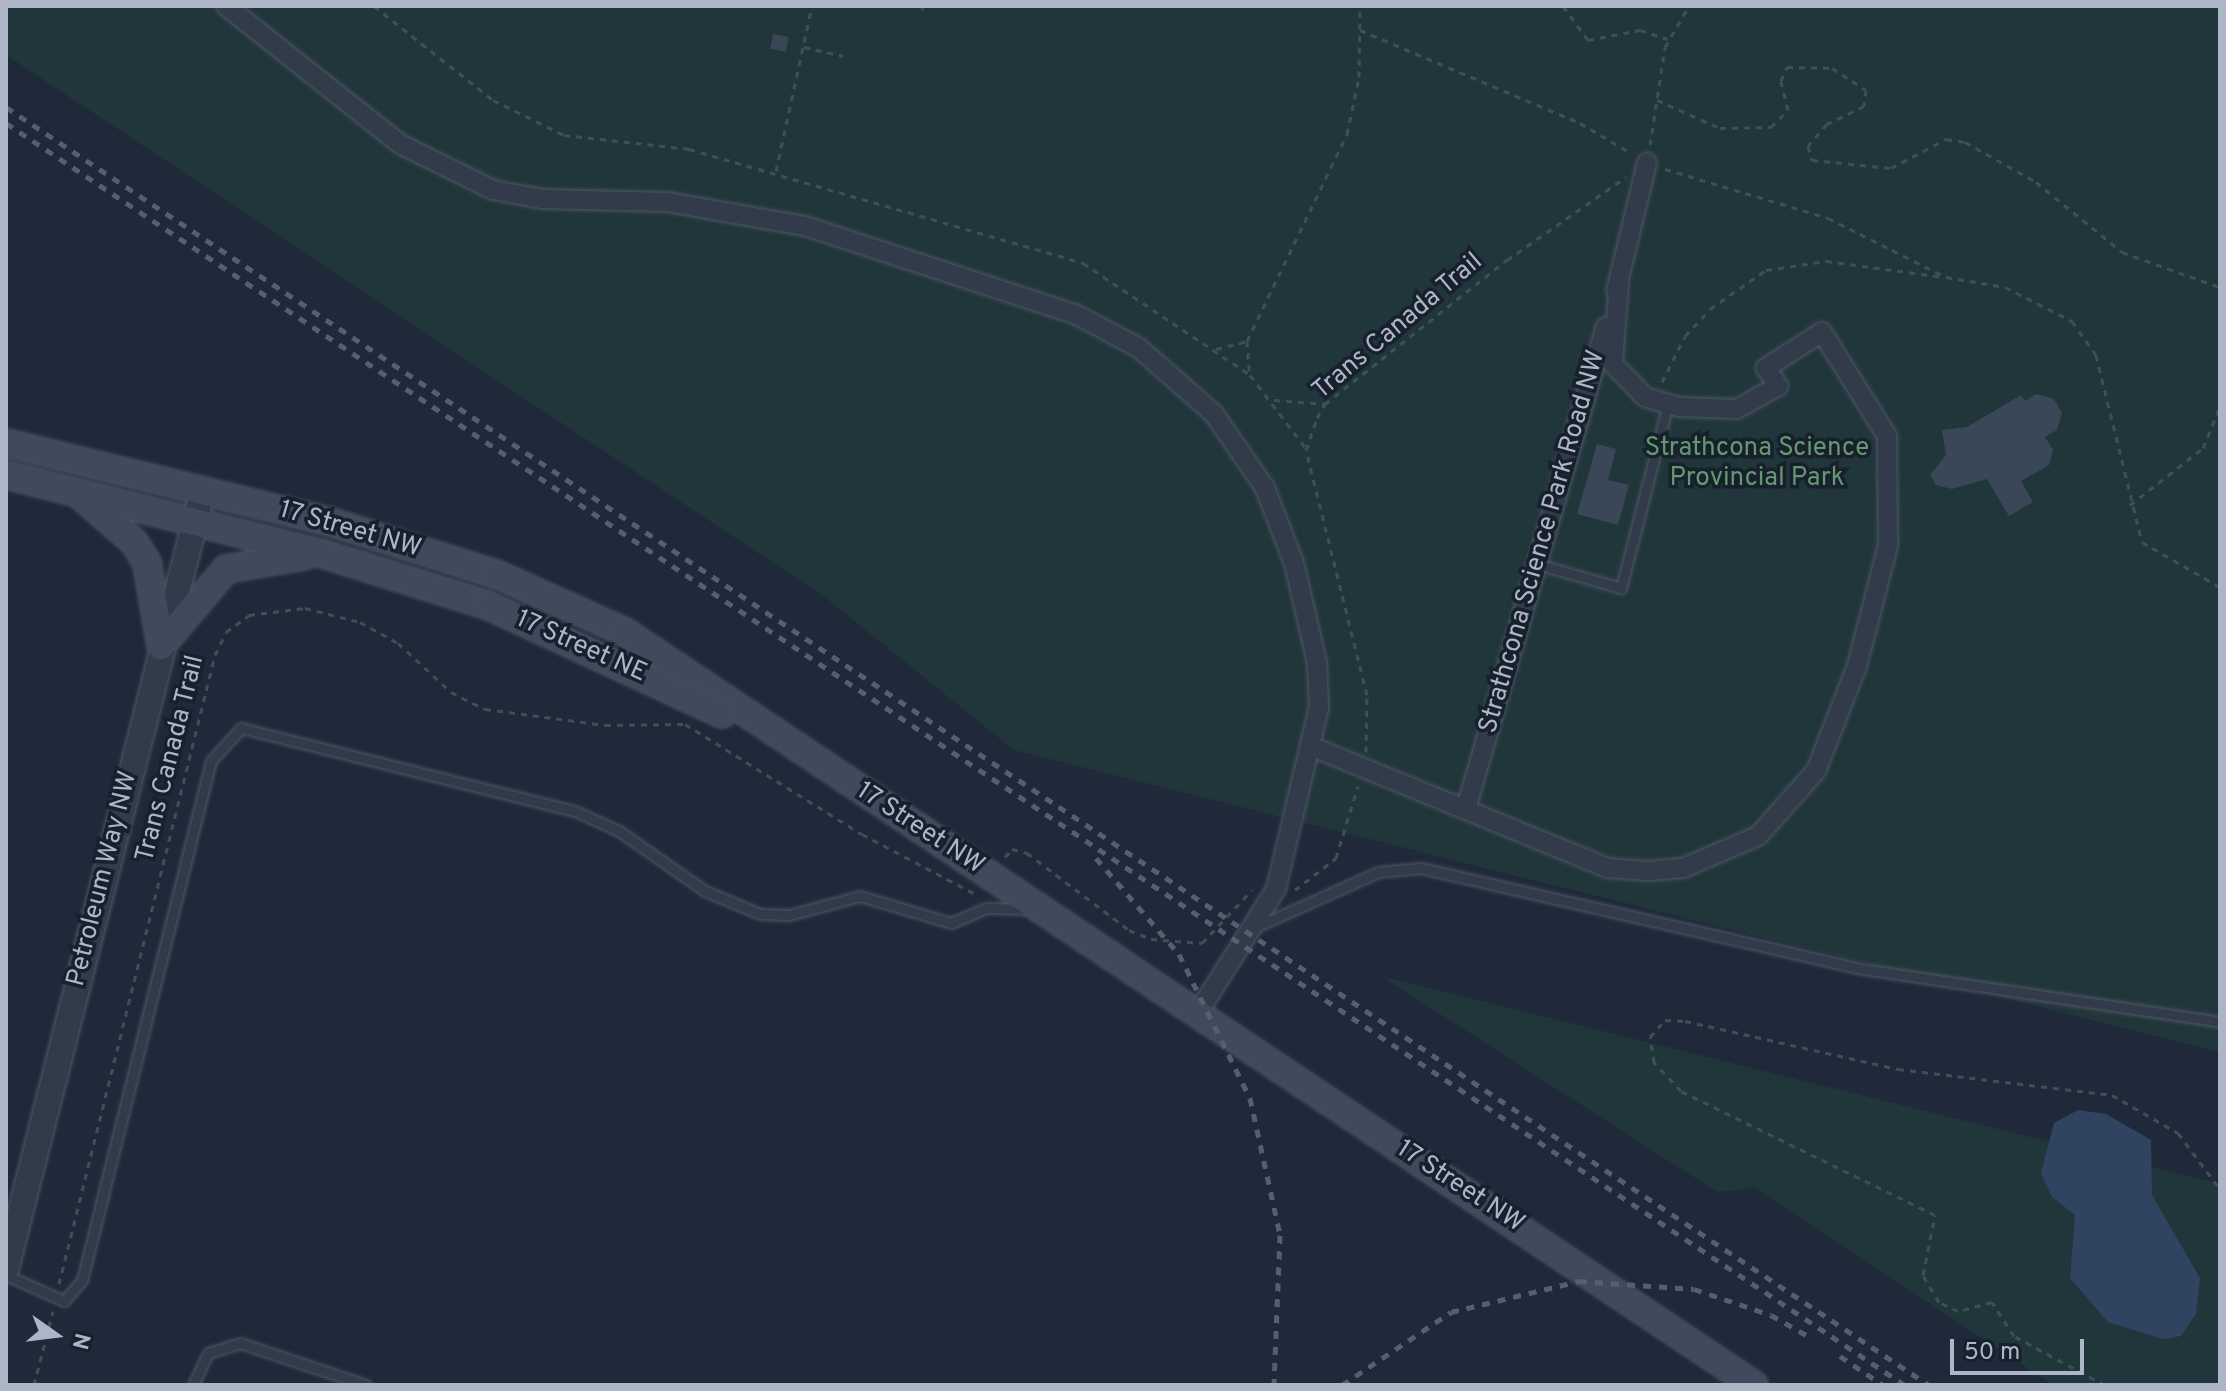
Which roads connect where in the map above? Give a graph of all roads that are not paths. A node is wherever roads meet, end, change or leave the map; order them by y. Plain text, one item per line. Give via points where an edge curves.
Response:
1 (226, 6) edge
2 (1647, 163) road end
3 (1619, 280) junction
4 (1661, 402) junction
5 (6, 443) edge
6 (6, 475) edge
7 (203, 490) junction
8 (76, 493) junction
9 (196, 521) junction
10 (323, 554) junction
11 (1537, 564) junction
12 (161, 646) junction
13 (1315, 748) junction
14 (828, 768) junction
15 (1467, 805) junction
16 (1042, 909) junction
17 (1258, 926) junction
18 (1198, 1013) junction
19 (2218, 1023) edge
20 (6, 1272) edge
21 (193, 1385) edge
22 (366, 1385) edge
23 (1754, 1385) edge

1 - 13 street via 400,144 493,190 543,199 667,202 805,226 1075,314 1139,348 1214,414 1265,488 1304,595 1317,663
2 - 3 street, Strathcona Science Park Road NW
3 - 4 street, Strathcona Science Park Road NW via 1613,364 1622,381
3 - 11 street, Strathcona Science Park Road NW
4 - 11 lane via 1621,588
4 - 15 street, Strathcona Science Park Road NW via 1714,410 1757,401 1778,386 1766,368 1822,332 1887,436 1888,545 1828,748 1785,813 1758,836 1683,868 1607,868
5 - 7 main road, 17 Street NW
6 - 8 main road
7 - 9 street, Petroleum Way NW
7 - 14 main road, 17 Street NW via 496,574 611,625
8 - 9 main road
8 - 12 main road via 119,526 147,563
9 - 10 main road, 17 Street NW
9 - 12 street, Petroleum Way NW
10 - 12 main road via 226,569
10 - 14 main road, 17 Street NE via 487,605 614,659
11 - 15 street, Strathcona Science Park Road NW
12 - 20 street, Petroleum Way NW
13 - 15 street, Strathcona Science Park Road NW
13 - 17 street via 1292,840
14 - 16 main road, 17 Street NW
16 - 18 main road, 17 Street NW
16 - 20 lane via 986,908 951,923 860,896 789,915 760,914 705,891 619,831 575,811 241,728 211,761 82,1280 64,1301
17 - 18 street
17 - 19 lane via 1378,872 1421,868 1856,968
18 - 23 main road, 17 Street NW
21 - 22 lane via 208,1353 240,1343

